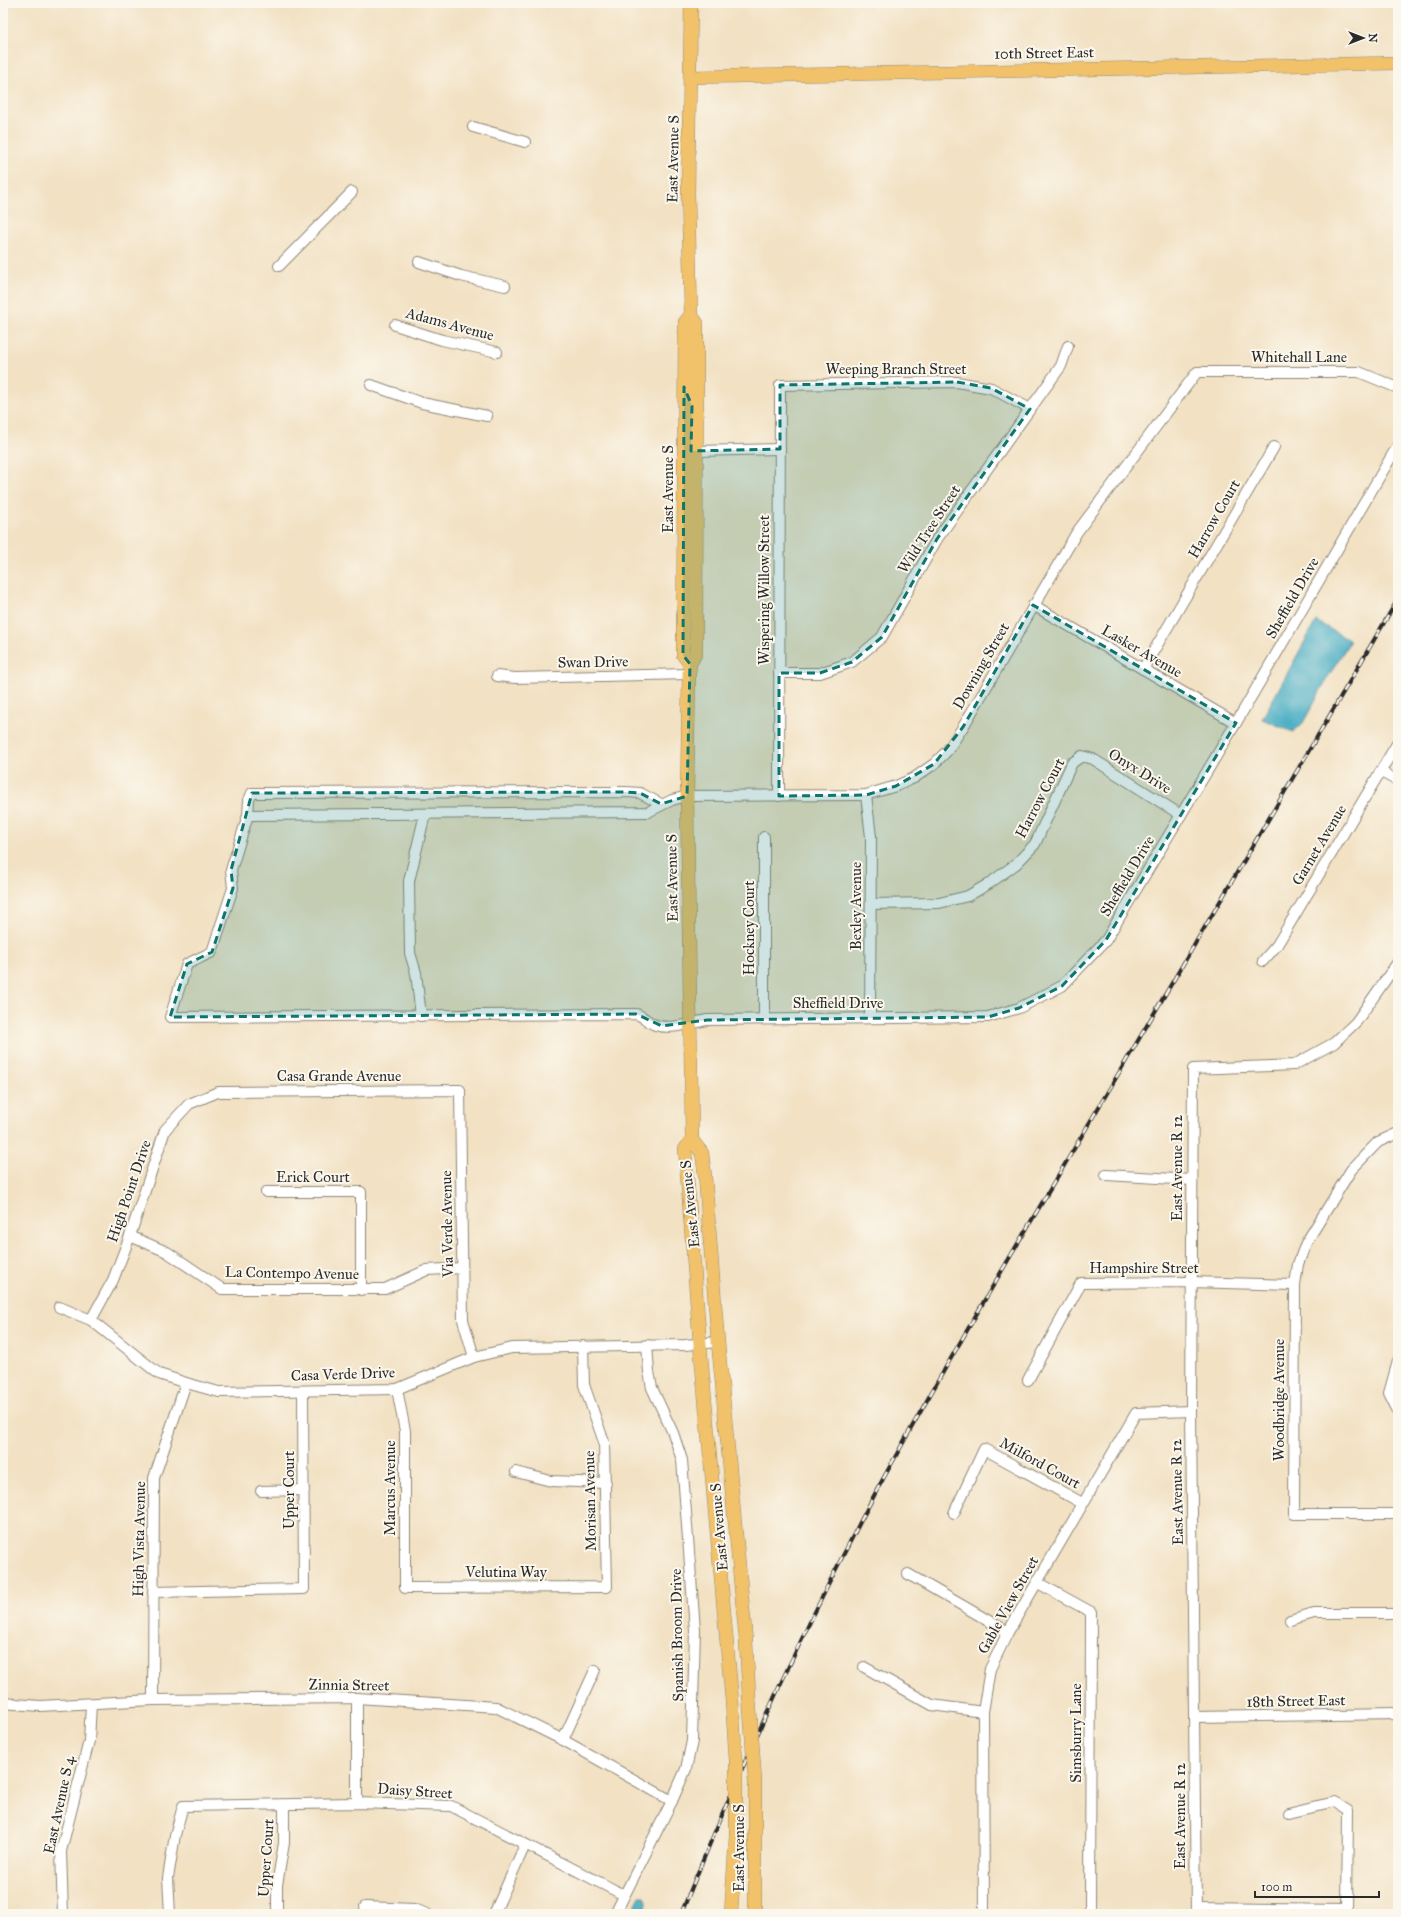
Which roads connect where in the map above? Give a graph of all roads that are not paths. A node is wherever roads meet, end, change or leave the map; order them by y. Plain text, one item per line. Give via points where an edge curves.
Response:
1 (691, 3) edge
2 (1398, 63) edge
3 (690, 77) junction
4 (473, 127) dead end
5 (525, 142) dead end
6 (352, 192) dead end
7 (419, 262) dead end
8 (279, 266) dead end
9 (505, 286) dead end
10 (691, 315) junction
11 (395, 325) dead end
12 (1068, 346) dead end
13 (497, 352) dead end
14 (1197, 372) joint
15 (780, 385) joint
16 (371, 386) dead end
17 (684, 387) junction
18 (1398, 388) edge
19 (1030, 409) junction
20 (487, 416) dead end
21 (1398, 446) edge
22 (1274, 447) dead end
23 (780, 449) junction
24 (697, 450) junction
25 (1033, 605) junction
26 (690, 669) junction
27 (1143, 669) junction
28 (779, 673) junction
29 (497, 676) dead end
30 (1236, 723) junction
31 (1398, 742) edge
32 (1082, 756) joint
33 (1381, 772) junction
34 (1398, 781) edge
35 (866, 795) junction
36 (687, 796) junction
37 (779, 796) junction
38 (661, 804) junction
39 (425, 814) junction
40 (248, 815) junction
41 (1181, 815) junction
42 (764, 837) dead end
43 (871, 904) junction
44 (1262, 961) dead end
45 (1398, 962) edge
46 (421, 1016) junction
47 (870, 1018) junction
48 (764, 1019) junction
49 (689, 1023) junction
50 (460, 1090) joint
51 (218, 1092) joint
52 (1398, 1133) edge
53 (692, 1140) junction
54 (1106, 1175) dead end
55 (1192, 1180) junction
56 (266, 1192) dead end
57 (130, 1236) junction
58 (462, 1268) junction
59 (1191, 1282) junction
60 (1295, 1285) junction
61 (361, 1290) junction
62 (59, 1307) dead end
63 (91, 1320) junction
64 (718, 1342) junction
65 (700, 1344) junction
66 (647, 1345) junction
67 (583, 1346) junction
68 (474, 1357) junction
69 (1398, 1361) edge
70 (1028, 1380) dead end
71 (186, 1383) junction
72 (397, 1389) junction
73 (303, 1391) junction
74 (1191, 1411) junction
75 (1398, 1411) edge
76 (516, 1472) dead end
77 (606, 1482) junction
78 (304, 1490) junction
79 (261, 1491) dead end
80 (1082, 1503) junction
81 (954, 1513) dead end
82 (1398, 1514) edge
83 (908, 1574) dead end
84 (1038, 1583) junction
85 (607, 1587) joint
86 (405, 1588) joint
87 (153, 1592) junction
88 (1398, 1613) edge
89 (1290, 1620) dead end
90 (1008, 1632) junction
91 (864, 1667) dead end
92 (595, 1670) dead end
93 (357, 1698) junction
94 (153, 1700) junction
95 (3, 1703) edge
96 (91, 1704) junction
97 (983, 1712) junction
98 (1398, 1714) edge
99 (1194, 1717) junction
100 (563, 1740) junction
101 (672, 1801) junction
102 (357, 1802) junction
103 (284, 1805) junction
104 (1289, 1813) dead end
105 (525, 1845) junction
106 (624, 1895) junction
107 (365, 1907) dead end
108 (1196, 1911) edge
109 (1347, 1911) edge
110 (63, 1914) edge
111 (170, 1914) edge
112 (277, 1914) edge
113 (427, 1914) edge
114 (494, 1914) edge
115 (615, 1914) edge
116 (731, 1914) edge
117 (755, 1914) edge
118 (984, 1914) edge
119 (1090, 1914) edge

1 - 3 main road, East Avenue S
2 - 3 main road, 10th Street East
3 - 10 main road, East Avenue S via 688,193
4 - 5 street
6 - 8 street
7 - 9 street via 461,276
10 - 17 main road, East Avenue S via 685,322
10 - 24 main road, East Avenue S via 696,323
11 - 13 street, Adams Avenue via 442,340
12 - 19 street, Wild Tree Street via 1060,366
14 - 18 street, Whitehall Lane via 1359,372
14 - 25 street, Downing Street via 1077,532
15 - 19 street, Weeping Branch Street via 956,382 991,388
15 - 23 street, Wispering Willow Street
16 - 20 street via 422,403
17 - 24 street via 692,406 692,448
17 - 26 main road, East Avenue S via 682,655
19 - 28 street, Wild Tree Street via 937,539 882,637 852,662 820,673
21 - 30 street, Sheffield Drive
22 - 27 street, Harrow Court
23 - 24 street
23 - 28 street, Wispering Willow Street
24 - 26 main road, East Avenue S via 696,653
25 - 27 street, Lasker Avenue
25 - 35 street, Downing Street via 947,751 914,778
26 - 29 street, Swan Drive via 515,678
26 - 36 main road, East Avenue S
27 - 30 street, Lasker Avenue
28 - 37 street, Wispering Willow Street
30 - 41 street, Sheffield Drive
31 - 33 street, Garnet Avenue
32 - 41 street, Onyx Drive via 1093,759
32 - 43 street, Harrow Court via 1072,763 1035,844 1016,864 990,883 968,896 939,903
33 - 34 street
33 - 44 street, Garnet Avenue via 1277,945
35 - 37 street, Downing Street
35 - 43 street, Bexley Avenue via 871,837
36 - 37 street, Downing Street
36 - 38 street, Downing Street
36 - 49 main road, East Avenue S
38 - 39 street, Downing Street via 648,812
38 - 40 street via 640,794 626,792 252,793
39 - 40 street, Downing Street
39 - 46 street via 409,881 410,953 416,973
40 - 46 street, Sheffield Drive via 231,870 233,888 212,952 187,964 170,1017
41 - 47 street, Sheffield Drive via 1106,940 1062,986 1019,1008 988,1017
42 - 48 street, Hockney Court
43 - 47 street, Bexley Avenue
45 - 55 street, East Avenue R 12 via 1350,1027 1334,1043 1294,1065 1193,1069
46 - 49 street, Sheffield Drive via 636,1014 662,1026
47 - 48 street, Sheffield Drive
48 - 49 street, Sheffield Drive via 707,1020
49 - 53 main road, East Avenue S
50 - 51 street, Casa Grande Avenue
50 - 58 street, Via Verde Avenue
51 - 57 street, High Point Drive via 189,1104 165,1130
52 - 60 street, Woodbridge Avenue via 1378,1142 1351,1170 1306,1243 1298,1264
53 - 64 main road, East Avenue S via 702,1153 705,1176
53 - 65 main road, East Avenue S via 685,1149
54 - 55 street
55 - 59 street, East Avenue R 12
56 - 61 street, Erick Court via 361,1192
57 - 61 street, La Contempo Avenue via 167,1252 222,1289
57 - 63 street, High Point Drive via 113,1280
58 - 61 street, La Contempo Avenue via 427,1270 385,1289
58 - 68 street, Via Verde Avenue via 463,1320
59 - 60 street, Hampshire Street
59 - 70 street, Hampshire Street via 1081,1283
59 - 74 street, East Avenue R 12
60 - 82 street, Woodbridge Avenue via 1294,1514
62 - 63 street, Casa Verde Drive
63 - 71 street, Casa Verde Drive via 159,1374
64 - 65 street, Casa Verde Drive
64 - 117 main road, East Avenue S, bridge via 746,1641 755,1782
65 - 66 street, Casa Verde Drive
65 - 116 main road, East Avenue S, bridge via 736,1761 736,1835
66 - 67 street, Casa Verde Drive
66 - 101 street, Spanish Broom Drive via 652,1388 673,1433 682,1460 695,1630 692,1740 686,1769
67 - 68 street, Casa Verde Drive via 512,1348
67 - 77 street, Morisan Avenue via 584,1385 604,1442
68 - 72 street, Casa Verde Drive
69 - 75 street via 1389,1393
71 - 73 street, Casa Verde Drive via 219,1392
71 - 87 street, High Vista Avenue via 154,1478
72 - 73 street, Casa Verde Drive
72 - 86 street, Marcus Avenue via 405,1431
73 - 78 street, Upper Court
74 - 80 street, Gable View Street via 1136,1413
74 - 99 street, East Avenue R 12
76 - 77 street via 551,1481
77 - 85 street, Morisan Avenue
78 - 79 street
78 - 87 street, Upper Court via 304,1589
80 - 81 street, Milford Court via 984,1449
80 - 84 street, Gable View Street
83 - 90 street
84 - 90 street, Gable View Street
84 - 119 street, Simsburry Lane via 1091,1612
85 - 86 street, Velutina Way
87 - 94 street, High Vista Avenue
88 - 89 street via 1314,1613
90 - 97 street, Gable View Street via 990,1669
91 - 97 street via 932,1705
92 - 100 street
93 - 94 street, Zinnia Street
93 - 100 street, Zinnia Street via 496,1707
93 - 102 street
94 - 96 street, Zinnia Street
95 - 96 street, Zinnia Street via 40,1706
96 - 110 street, East Avenue S 4 via 89,1741 62,1851
97 - 118 street, Gable View Street
98 - 99 street, 18th Street East
99 - 108 street, East Avenue R 12
100 - 101 street, Zinnia Street
101 - 106 street, Spanish Broom Drive
102 - 103 street, Daisy Street
102 - 105 street, Daisy Street via 452,1806
103 - 111 street, Daisy Street via 182,1806 168,1878
103 - 112 street, Upper Court via 284,1843 277,1885
104 - 109 street via 1334,1802 1348,1811
105 - 106 street, Daisy Street
105 - 114 street
106 - 115 street, Spanish Broom Drive
107 - 113 street via 414,1910
108 - 109 street

